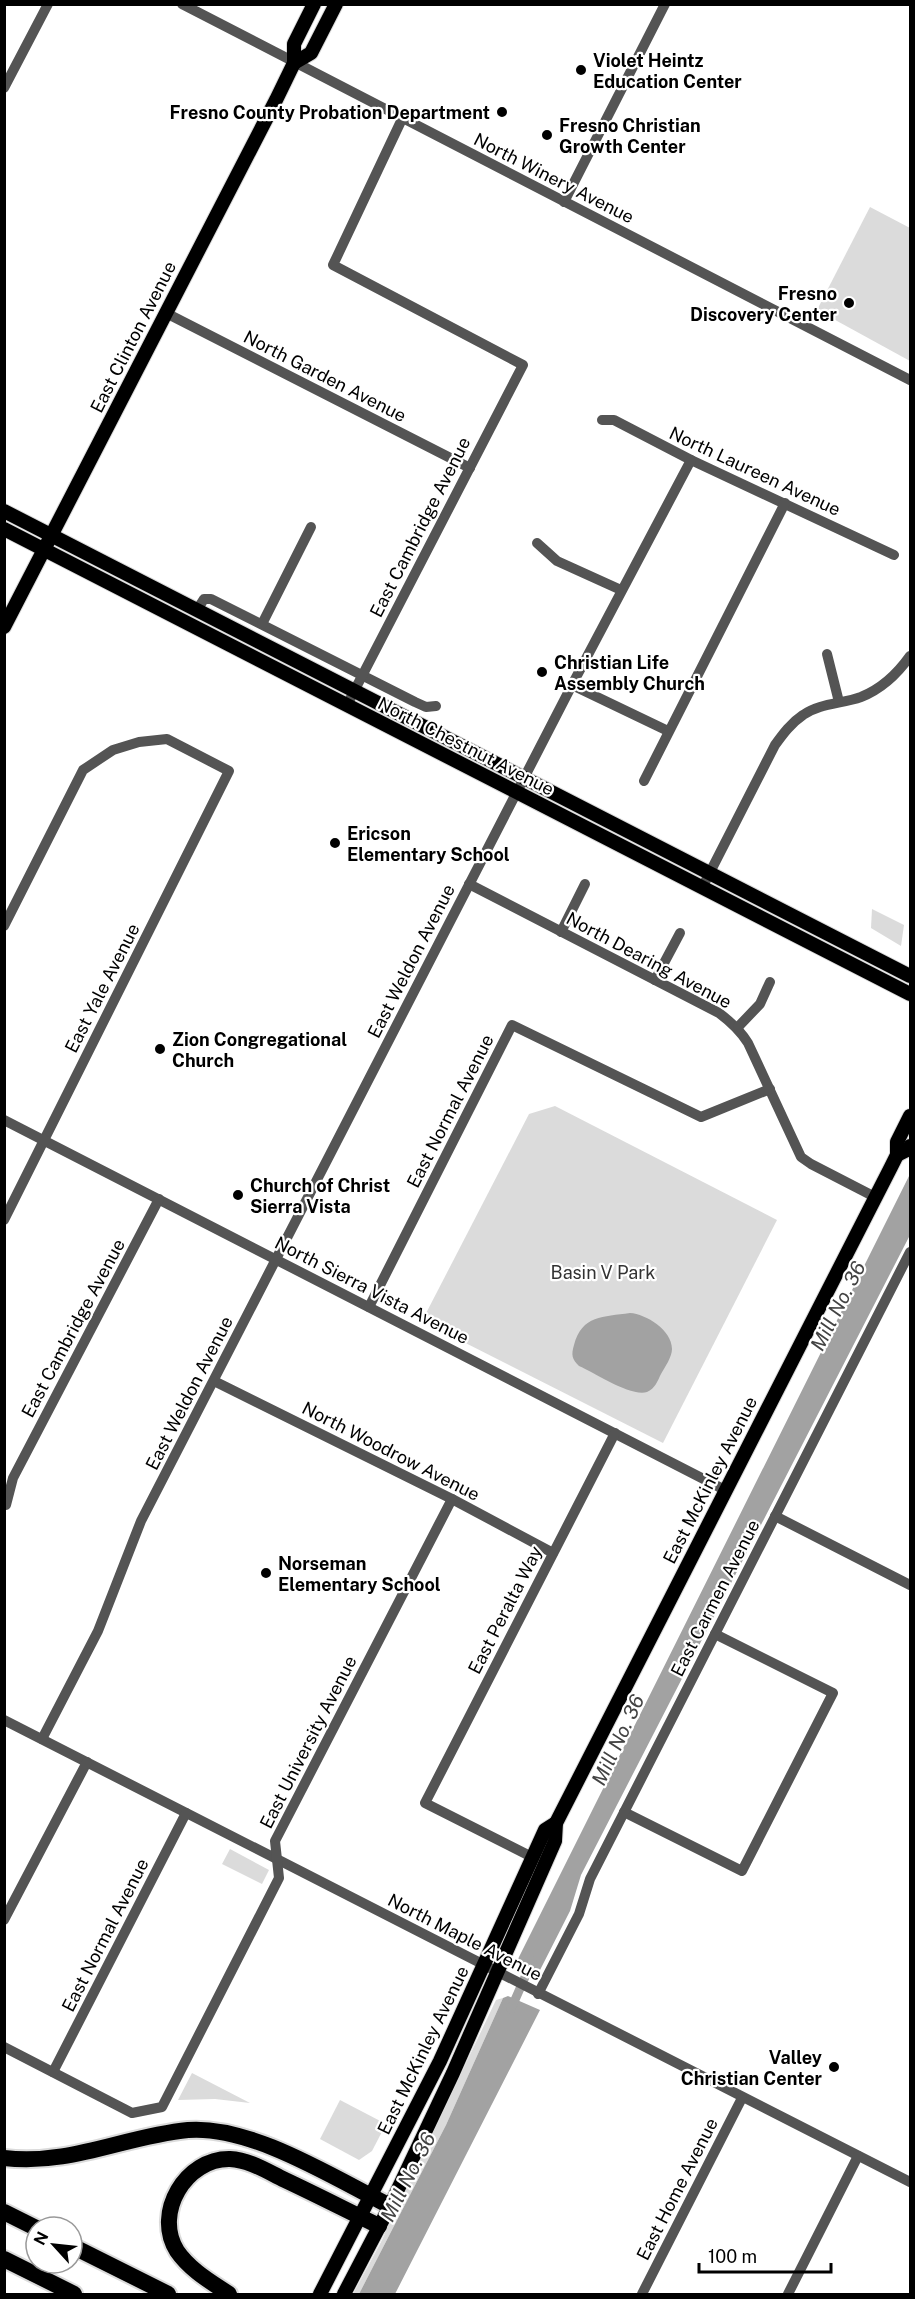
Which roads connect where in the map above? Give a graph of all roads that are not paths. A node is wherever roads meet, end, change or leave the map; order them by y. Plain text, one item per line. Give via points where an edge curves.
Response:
1 (48, 4) edge
2 (182, 4) edge
3 (314, 4) edge
4 (336, 4) edge
5 (665, 4) edge
6 (294, 63) junction
7 (4, 88) edge
8 (402, 119) junction
9 (564, 202) junction
10 (165, 313) junction
11 (910, 380) edge
12 (602, 420) dead end
13 (691, 460) junction
14 (470, 468) junction
15 (785, 503) junction
16 (4, 511) edge
17 (311, 526) dead end
18 (4, 529) edge
19 (51, 535) junction
20 (537, 543) dead end
21 (44, 550) junction
22 (894, 555) dead end
23 (621, 590) junction
24 (197, 610) junction
25 (262, 624) junction
26 (4, 627) edge
27 (827, 654) dead end
28 (910, 656) edge
29 (362, 676) junction
30 (572, 685) junction
31 (354, 691) junction
32 (839, 702) junction
33 (347, 705) junction
34 (436, 706) dead end
35 (668, 731) junction
36 (524, 778) junction
37 (644, 781) dead end
38 (516, 792) junction
39 (710, 873) junction
40 (469, 884) junction
41 (585, 884) dead end
42 (702, 888) junction
43 (736, 906) junction
44 (4, 926) edge
45 (561, 932) junction
46 (680, 933) dead end
47 (834, 936) junction
48 (910, 976) edge
49 (655, 980) junction
50 (770, 982) dead end
51 (910, 994) edge
52 (738, 1027) junction
53 (770, 1089) junction
54 (910, 1116) edge
55 (4, 1120) edge
56 (46, 1141) junction
57 (910, 1146) edge
58 (897, 1155) junction
59 (875, 1197) junction
60 (159, 1199) junction
61 (4, 1220) edge
62 (910, 1252) edge
63 (276, 1259) junction
64 (369, 1307) junction
65 (214, 1381) junction
66 (615, 1433) junction
67 (725, 1490) junction
68 (452, 1498) junction
69 (6, 1505) edge
70 (775, 1516) junction
71 (553, 1553) junction
72 (910, 1585) edge
73 (715, 1634) junction
74 (4, 1720) edge
75 (42, 1739) junction
76 (87, 1762) junction
77 (624, 1812) junction
78 (186, 1813) junction
79 (556, 1823) junction
80 (532, 1857) junction
81 (277, 1859) junction
82 (4, 1920) edge
83 (484, 1966) junction
84 (504, 1977) junction
85 (538, 1994) junction
86 (4, 2047) edge
87 (53, 2072) junction
88 (742, 2098) junction
89 (858, 2156) junction
90 (4, 2158) edge
91 (910, 2182) edge
92 (371, 2197) junction
93 (390, 2206) junction
94 (4, 2212) edge
95 (360, 2217) junction
96 (24, 2222) edge
97 (379, 2226) junction
98 (84, 2252) edge
99 (4, 2259) edge
100 (74, 2295) edge
101 (168, 2295) edge
102 (229, 2295) edge
103 (320, 2295) edge
104 (344, 2295) edge
105 (642, 2295) edge
106 (788, 2295) edge

1 - 7 street
2 - 6 street, North Winery Avenue
3 - 6 main road via 294,44
4 - 6 main road via 311,53
5 - 9 street
6 - 8 street, North Winery Avenue
6 - 10 main road, East Clinton Avenue
8 - 9 street, North Winery Avenue
8 - 14 street, East Cambridge Avenue via 333,265 523,365
9 - 11 street, North Winery Avenue
10 - 14 street, North Garden Avenue
10 - 19 main road, East Clinton Avenue
12 - 13 street, North Laureen Avenue via 614,420
13 - 15 street, North Laureen Avenue
13 - 23 street, East Weldon Avenue
14 - 29 street, East Cambridge Avenue
15 - 22 street, North Laureen Avenue
15 - 35 street
16 - 19 main road, North Chestnut Avenue
17 - 25 street
18 - 21 main road, North Chestnut Avenue
19 - 21 main road, East Clinton Avenue
19 - 24 main road, North Chestnut Avenue
20 - 23 street via 557,561
21 - 26 main road, East Clinton Avenue
21 - 33 main road, North Chestnut Avenue
23 - 30 street, East Weldon Avenue
24 - 25 street, North Chestnut Avenue via 203,600 210,598
24 - 31 main road, North Chestnut Avenue
25 - 29 street, North Chestnut Avenue
27 - 32 street
28 - 32 street via 875,689
29 - 31 street, East Cambridge Avenue
29 - 34 street, North Chestnut Avenue via 421,705
30 - 35 street
30 - 36 street, East Weldon Avenue
31 - 33 street, East Cambridge Avenue
31 - 36 main road, North Chestnut Avenue
32 - 39 street via 804,714 788,727
33 - 38 main road, North Chestnut Avenue
35 - 37 street
36 - 38 street, East Weldon Avenue
36 - 39 main road, North Chestnut Avenue
38 - 40 street, East Weldon Avenue
38 - 42 main road, North Chestnut Avenue
39 - 42 street
39 - 47 main road, North Chestnut Avenue
40 - 45 street, North Dearing Avenue
40 - 63 street, East Weldon Avenue
41 - 45 street
42 - 43 main road, North Chestnut Avenue
43 - 47 main road via 771,914 817,938
43 - 51 main road, North Chestnut Avenue
44 - 56 street, East Yale Avenue via 83,770 113,750 167,739 229,771
45 - 49 street, North Dearing Avenue
46 - 49 street
47 - 48 main road, North Chestnut Avenue
49 - 52 street, North Dearing Avenue via 719,1012
50 - 52 street via 760,1004
52 - 53 street, North Dearing Avenue
53 - 59 street, North Dearing Avenue via 801,1157
53 - 64 street, East Normal Avenue via 701,1117 512,1025
54 - 58 main road, East McKinley Avenue via 897,1142
55 - 56 street, North Sierra Vista Avenue
56 - 60 street, North Sierra Vista Avenue
56 - 61 street, East Yale Avenue
57 - 58 main road, East McKinley Avenue
58 - 59 main road, East McKinley Avenue
59 - 67 main road, East McKinley Avenue
60 - 63 street, North Sierra Vista Avenue
60 - 69 street, East Cambridge Avenue via 13,1478
62 - 70 street, East Carmen Avenue
63 - 64 street, North Sierra Vista Avenue
63 - 65 street, East Weldon Avenue
64 - 66 street, North Sierra Vista Avenue
65 - 68 street, North Woodrow Avenue
65 - 75 street, East Weldon Avenue via 141,1521 98,1631
66 - 67 street, North Sierra Vista Avenue
66 - 71 street, East Peralta Way
67 - 79 main road, East McKinley Avenue
68 - 71 street, North Woodrow Avenue
68 - 81 street, East University Avenue via 275,1841
70 - 72 street
70 - 73 street, East Carmen Avenue
71 - 80 street, East Peralta Way via 425,1803
73 - 77 street, East Carmen Avenue
73 - 77 street via 833,1693 742,1871
74 - 75 street, North Maple Avenue
75 - 76 street, North Maple Avenue
76 - 78 street, North Maple Avenue
76 - 82 street
77 - 85 street, East Carmen Avenue
78 - 81 street, North Maple Avenue
78 - 87 street, East Normal Avenue
79 - 80 main road, East McKinley Avenue via 545,1830
79 - 84 main road, East McKinley Avenue via 555,1841
80 - 83 main road, East McKinley Avenue
81 - 83 street, North Maple Avenue
81 - 87 street, East University Avenue via 279,1878 162,2107 132,2113
83 - 84 street, North Maple Avenue
83 - 92 main road, East McKinley Avenue
84 - 85 street, North Maple Avenue
84 - 93 main road, East McKinley Avenue
85 - 88 street, North Maple Avenue
86 - 87 street
88 - 89 street, North Maple Avenue
88 - 105 street, East Home Avenue
89 - 91 street, North Maple Avenue
89 - 106 street
90 - 92 highway via 71,2157 188,2130 229,2133 261,2143
92 - 93 highway
92 - 95 main road, East McKinley Avenue
93 - 97 main road, East McKinley Avenue
94 - 96 highway
95 - 97 highway
95 - 102 highway via 253,2164 229,2159 202,2166 181,2184 174,2197 170,2235 185,2261
95 - 103 main road, East McKinley Avenue
97 - 104 main road, East McKinley Avenue
98 - 101 highway
99 - 100 highway

